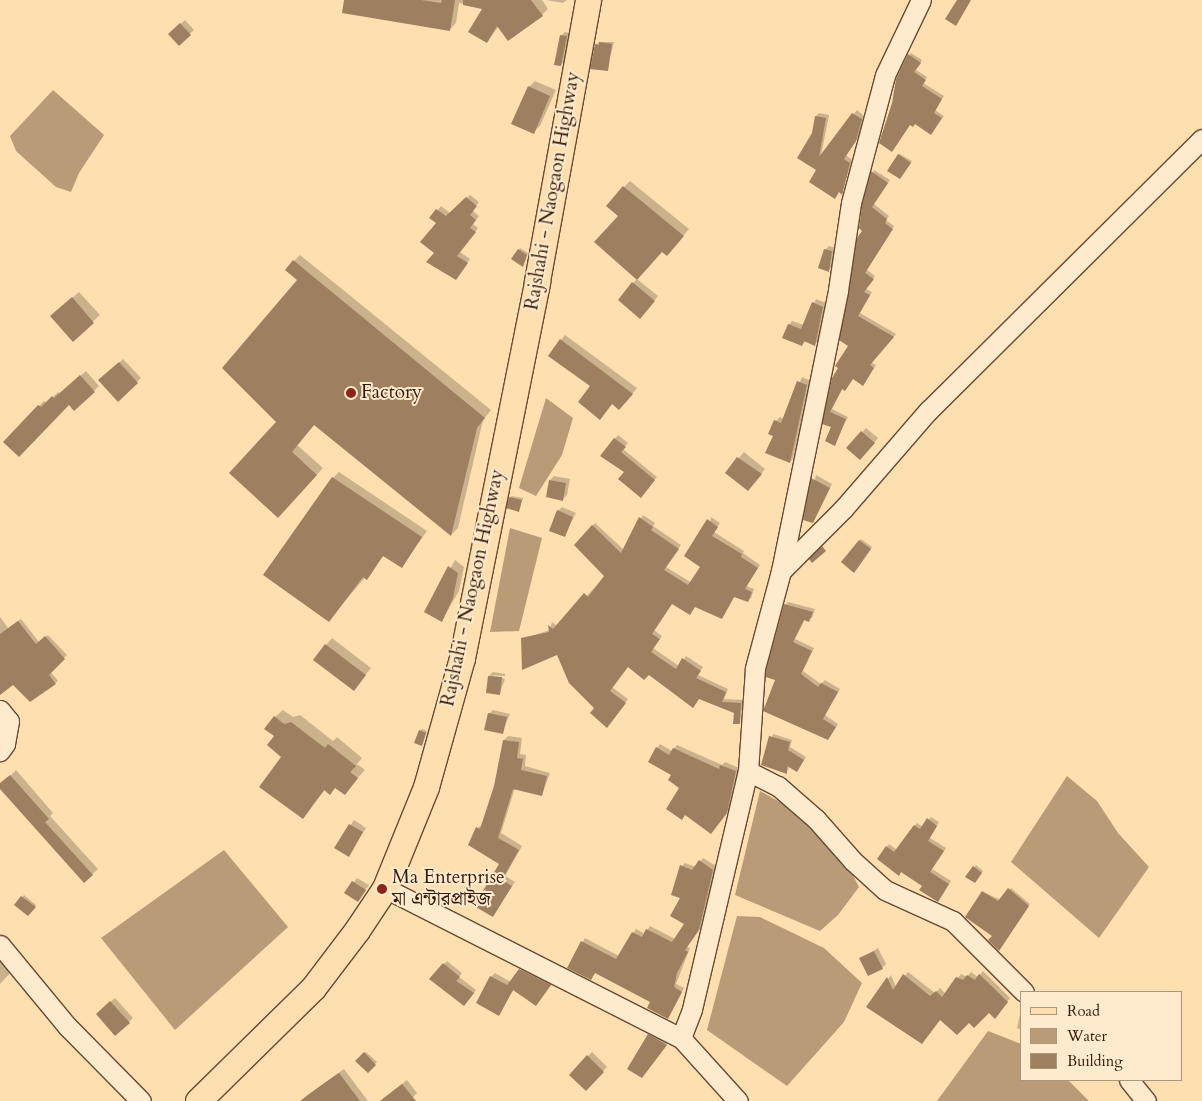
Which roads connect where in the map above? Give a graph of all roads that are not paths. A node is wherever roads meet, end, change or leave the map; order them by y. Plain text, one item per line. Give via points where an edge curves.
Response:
1 (588, 0) edge
2 (921, 0) edge
3 (1202, 139) edge
4 (781, 571) junction
5 (0, 710) edge
6 (0, 751) edge
7 (748, 771) junction
8 (386, 888) junction
9 (0, 945) edge
10 (1023, 991) edge
11 (681, 1038) junction
12 (1130, 1081) edge
13 (141, 1101) edge
14 (198, 1101) edge
15 (738, 1101) edge
16 (1146, 1101) edge

1 - 8 main road, Rajshahi - Naogaon Highway via 539,271 462,658 426,786
2 - 4 street via 885,75 862,156
3 - 4 street via 928,411 843,509
4 - 7 street via 755,668
5 - 6 street via 9,721 5,744
7 - 10 street via 778,786 816,819 853,861 885,890 954,921
7 - 11 street via 692,1009
8 - 11 street
8 - 14 main road, Rajshahi - Naogaon Highway via 313,988
9 - 13 street via 67,1026
11 - 15 street
12 - 16 street

